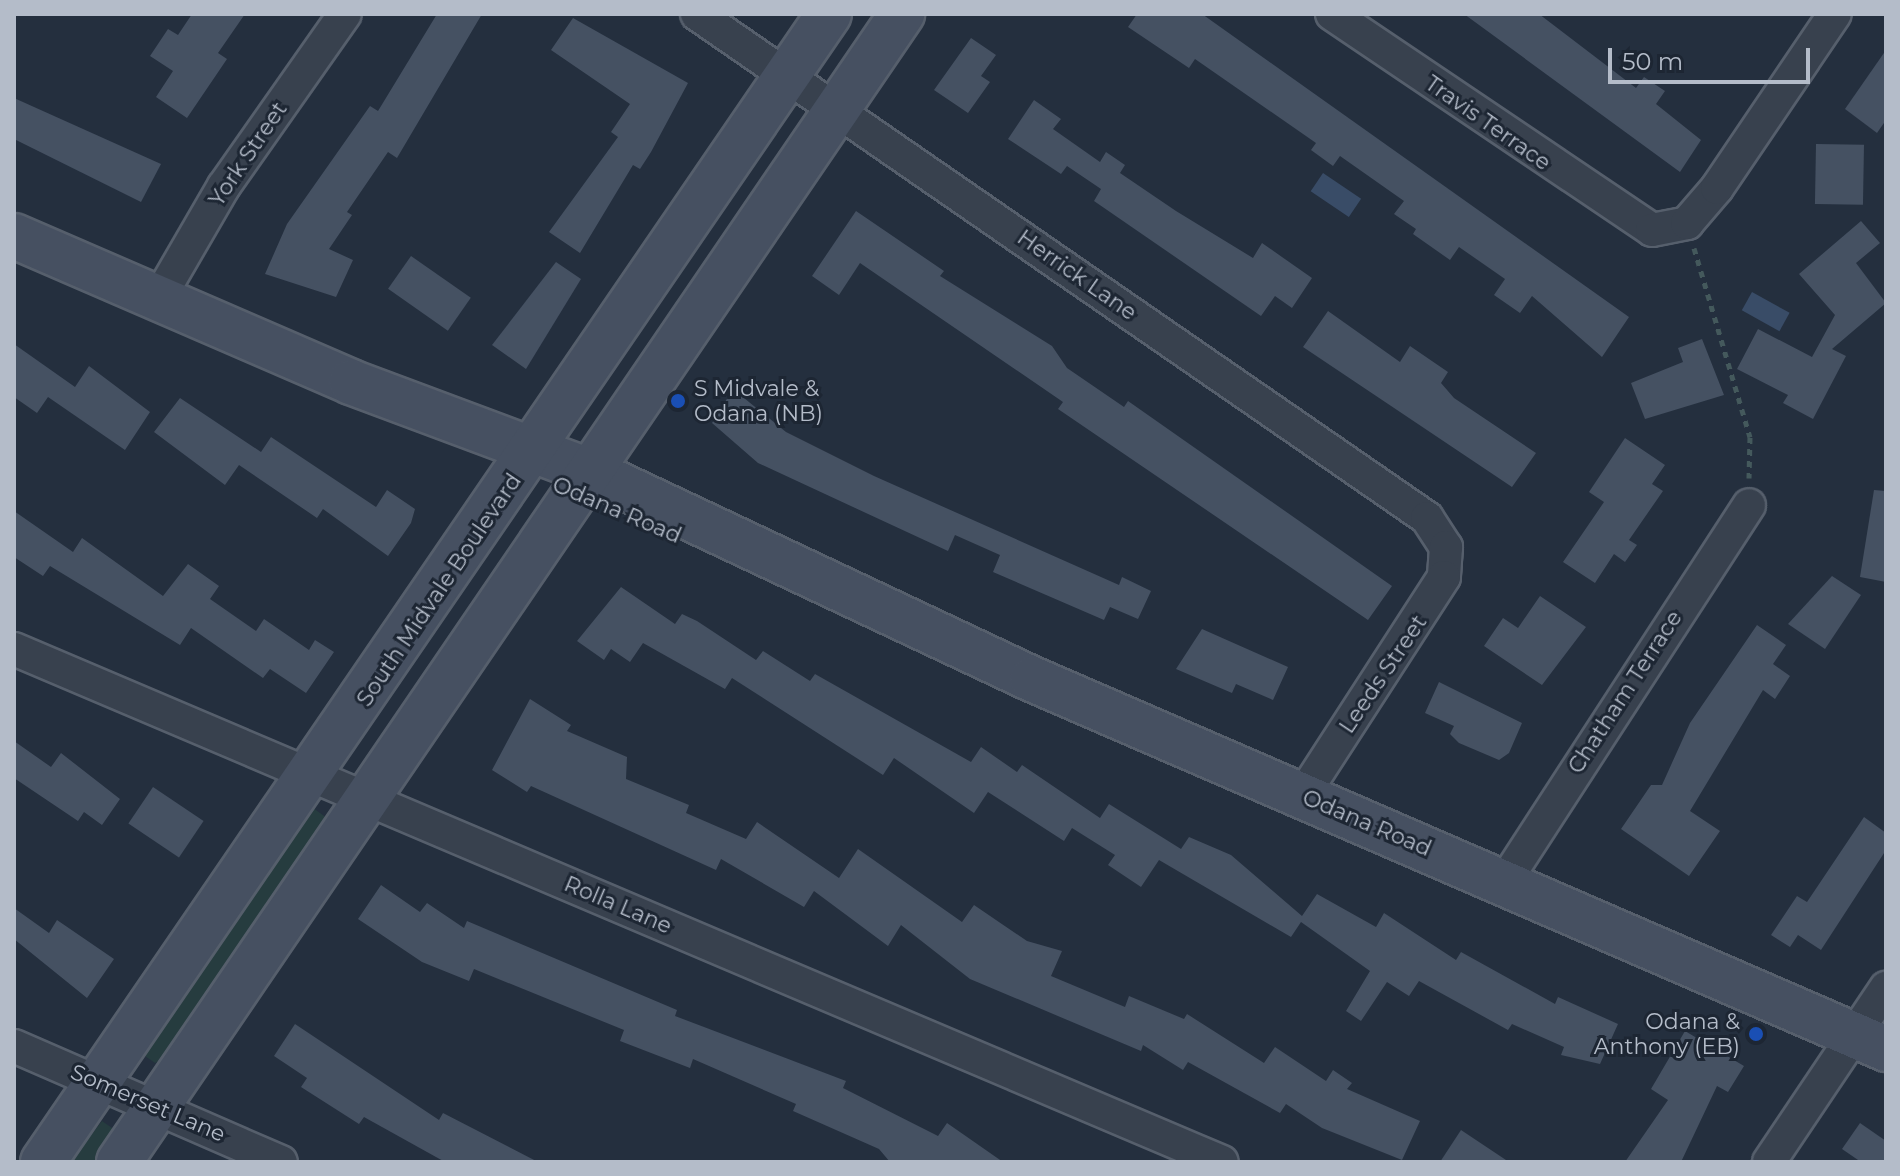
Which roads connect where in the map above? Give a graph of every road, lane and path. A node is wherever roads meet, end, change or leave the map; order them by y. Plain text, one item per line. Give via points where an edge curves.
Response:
1 (345, 14) edge
2 (697, 14) edge
3 (829, 14) edge
4 (902, 14) edge
5 (1332, 14) edge
6 (1835, 14) edge
7 (788, 74) junction
8 (838, 109) junction
9 (14, 236) edge
10 (1693, 243) dead end
11 (159, 298) junction
12 (528, 459) junction
13 (586, 482) junction
14 (1749, 505) joint
15 (1446, 547) joint
16 (14, 649) edge
17 (312, 777) junction
18 (1303, 795) junction
19 (371, 797) junction
20 (1505, 881) junction
21 (1886, 988) edge
22 (1870, 1042) edge
23 (14, 1046) edge
24 (98, 1083) junction
25 (159, 1104) junction
26 (43, 1162) edge
27 (119, 1162) edge
28 (281, 1162) edge
29 (1222, 1162) edge
30 (1769, 1162) edge

1 - 11 street, York Street via 224,186
2 - 7 street, Herrick Lane
3 - 7 main road, South Midvale Boulevard
4 - 8 main road
5 - 6 street, Travis Terrace via 1646,227 1687,223
7 - 8 street, Herrick Lane
7 - 12 main road, South Midvale Boulevard
8 - 13 main road
8 - 15 street, Herrick Lane via 1427,518
9 - 11 main road, Odana Road
10 - 14 path via 1750,437
11 - 12 main road, Odana Road
12 - 13 main road, Odana Road
12 - 17 main road, South Midvale Boulevard
13 - 18 main road, Odana Road
13 - 19 main road
14 - 20 street, Chatham Terrace
15 - 18 street, Leeds Street via 1444,577 1429,606
16 - 17 street, Rolla Lane
17 - 19 street, Rolla Lane
17 - 24 main road, South Midvale Boulevard
18 - 20 main road, Odana Road
19 - 25 main road
19 - 29 street, Rolla Lane
20 - 22 main road, Odana Road
21 - 22 street
22 - 30 street
23 - 24 street, Somerset Lane
24 - 25 street, Somerset Lane
24 - 26 main road, South Midvale Boulevard
25 - 27 main road
25 - 28 street, Somerset Lane

